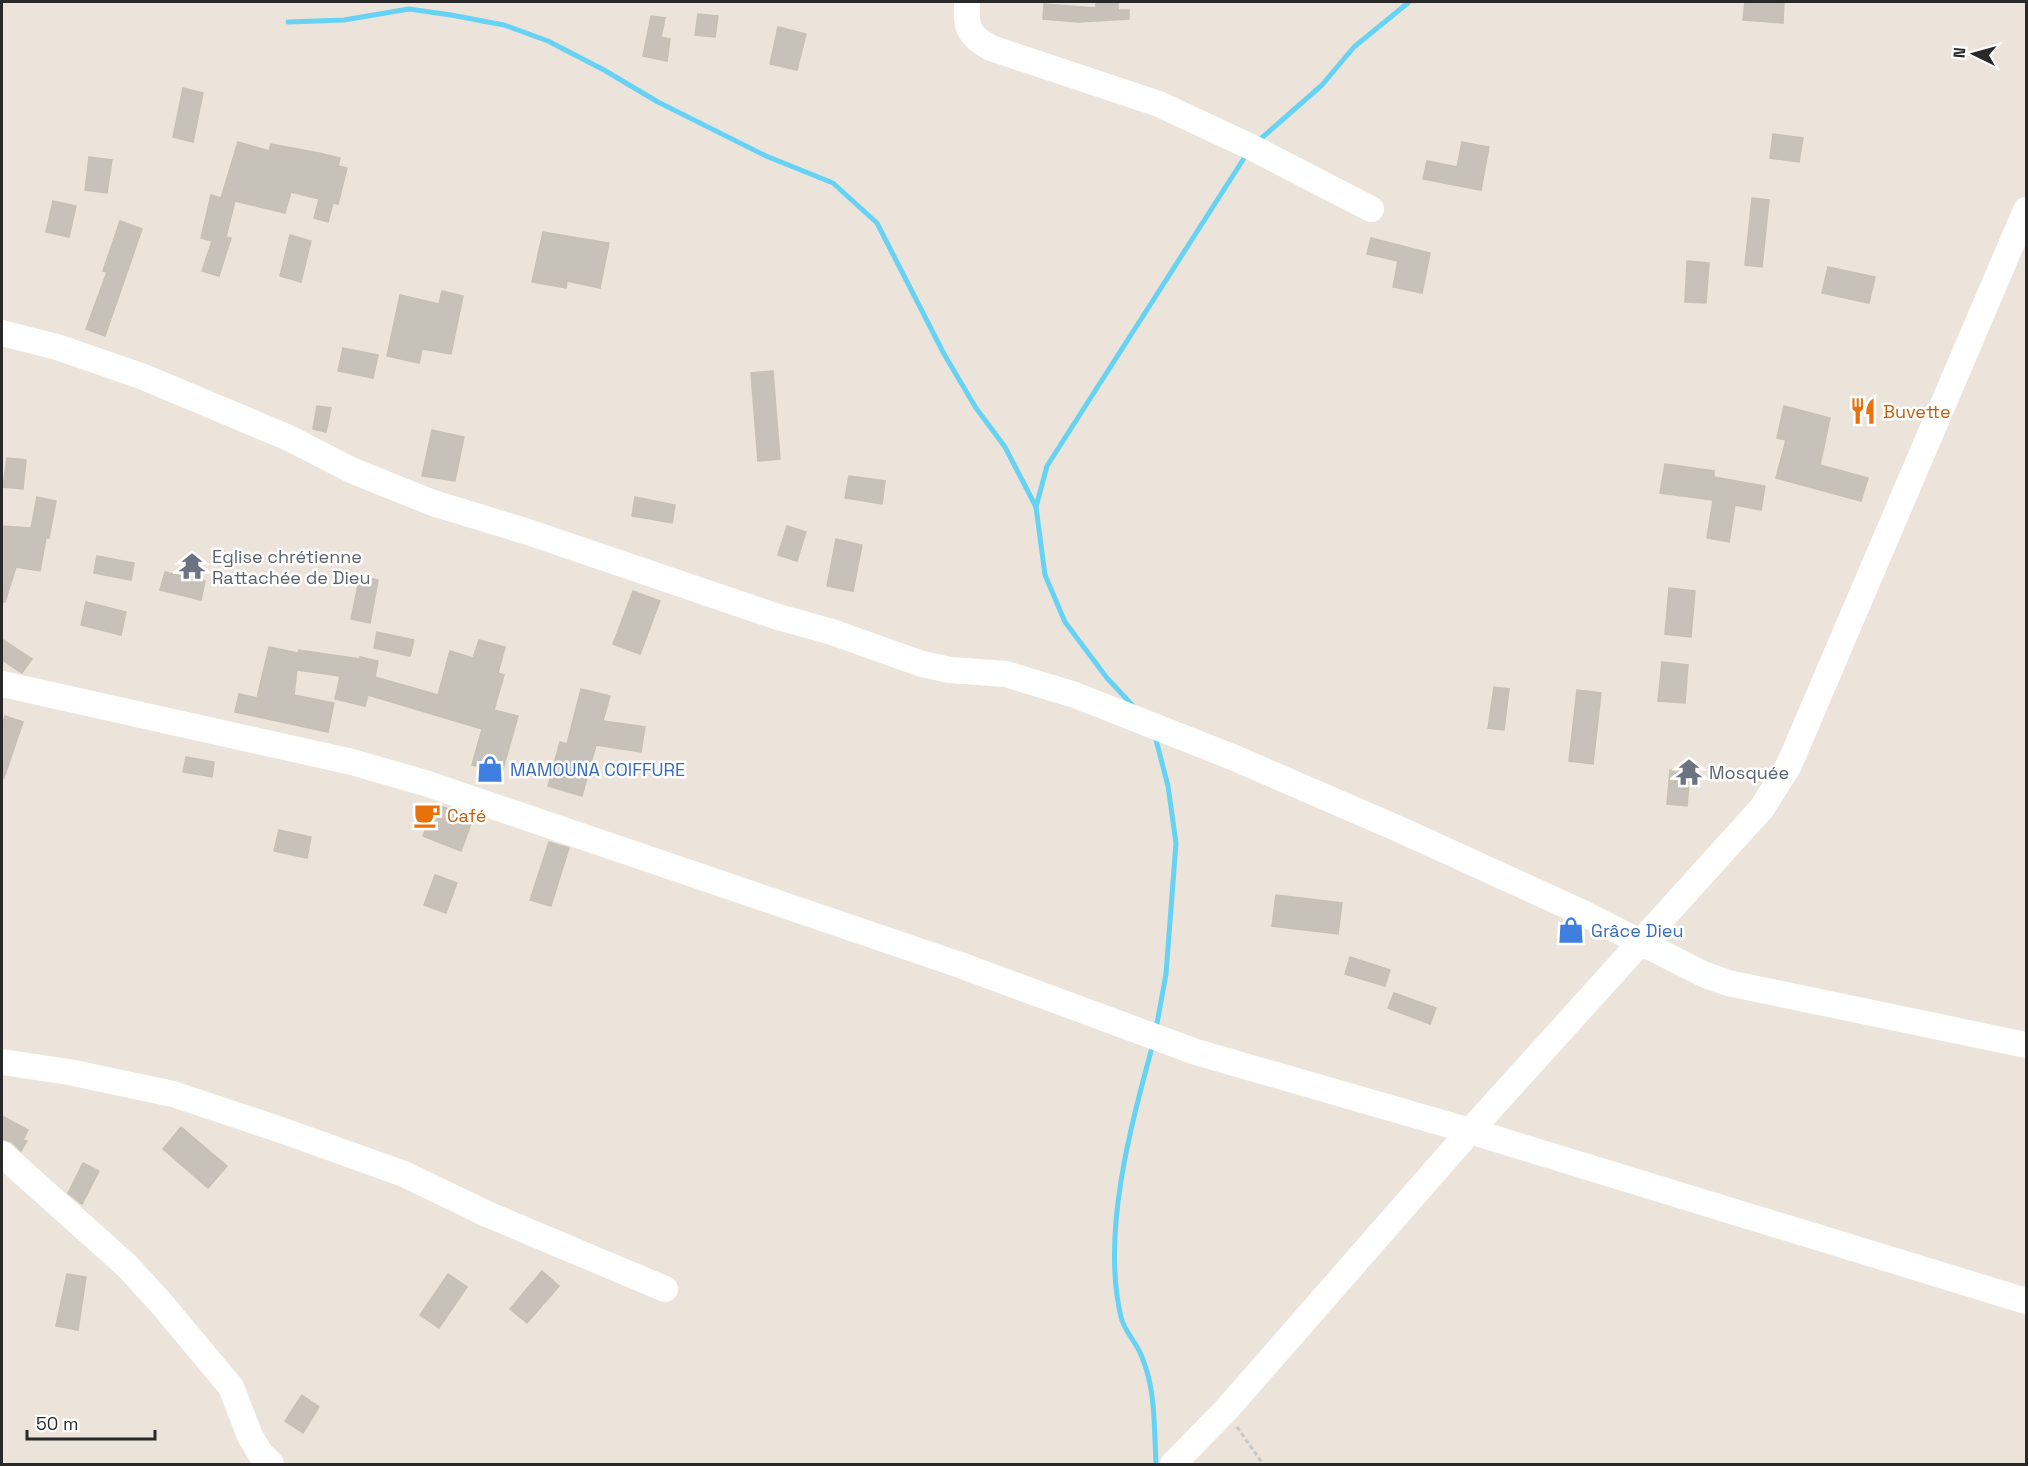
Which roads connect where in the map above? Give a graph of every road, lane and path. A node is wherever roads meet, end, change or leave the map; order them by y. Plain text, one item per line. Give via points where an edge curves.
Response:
1 (967, 2) edge
2 (1371, 209) dead end
3 (2026, 210) edge
4 (2, 333) edge
5 (2, 684) edge
6 (1641, 942) junction
7 (2026, 1045) edge
8 (2, 1062) edge
9 (1470, 1131) junction
10 (2, 1154) edge
11 (665, 1289) dead end
12 (2026, 1301) edge
13 (1226, 1410) junction
14 (271, 1464) edge
15 (1173, 1464) edge
16 (1263, 1464) edge

1 - 2 street via 966,25 972,36 991,48 1159,104
3 - 6 street via 1789,765 1756,815
4 - 6 street via 141,376 434,503 922,664 1006,674 1075,695 1401,830
5 - 9 street via 352,762 425,783 960,965 1196,1052
6 - 7 street via 1728,984
6 - 9 street
8 - 11 street via 69,1071 173,1094 281,1130 404,1174 487,1214
9 - 12 street
9 - 13 street
10 - 14 street via 127,1266 160,1302 231,1387 250,1436
13 - 15 street
13 - 16 path

